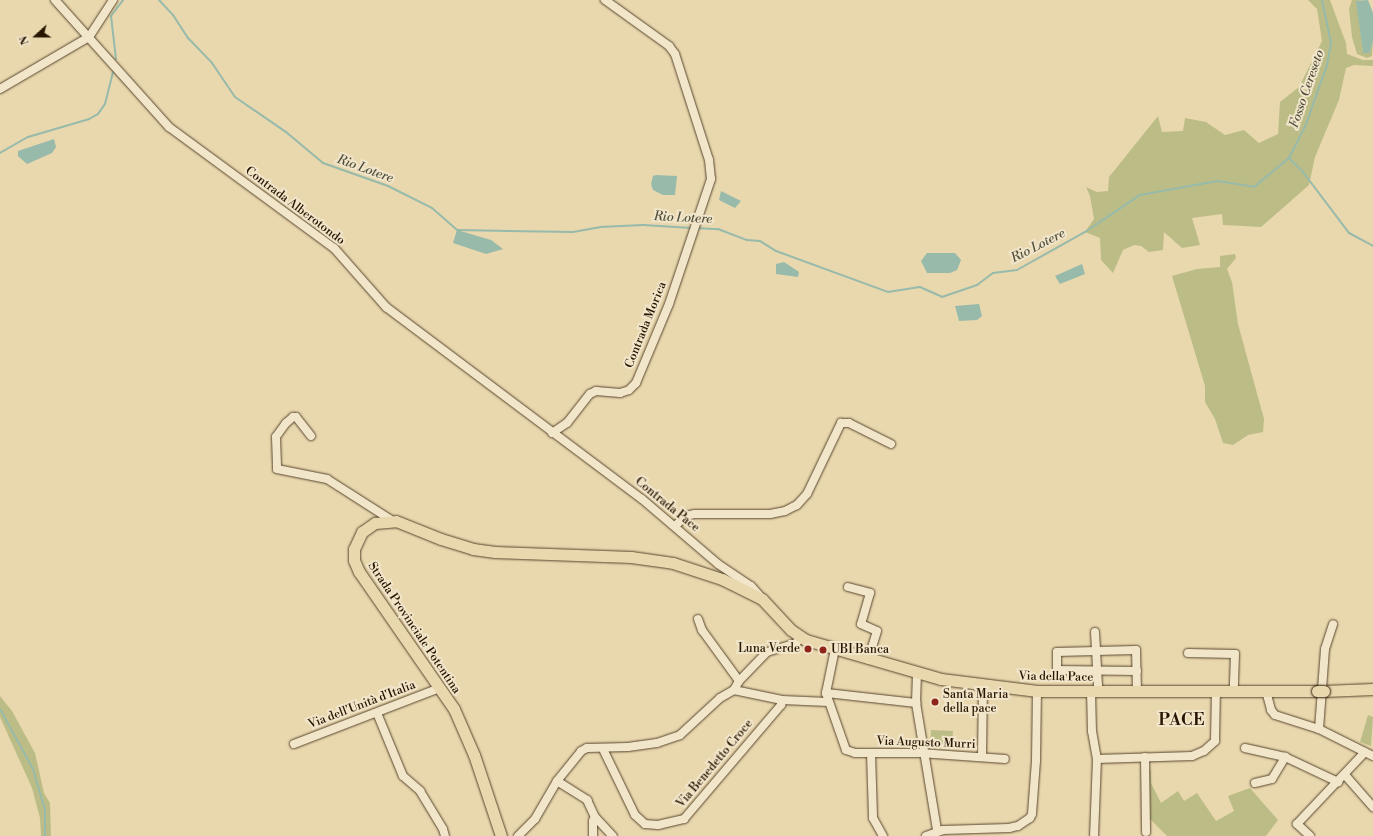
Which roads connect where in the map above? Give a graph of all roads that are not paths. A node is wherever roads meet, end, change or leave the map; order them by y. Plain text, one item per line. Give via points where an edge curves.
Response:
1 (55, 0) edge
2 (113, 0) edge
3 (605, 0) edge
4 (89, 37) junction
5 (0, 89) edge
6 (552, 433) junction
7 (311, 436) dead end
8 (891, 444) dead end
9 (391, 520) junction
10 (676, 525) junction
11 (848, 586) dead end
12 (762, 599) junction
13 (698, 619) dead end
14 (1333, 624) dead end
15 (1095, 632) dead end
16 (801, 638) junction
17 (835, 649) junction
18 (1096, 651) junction
19 (1188, 653) dead end
20 (868, 660) junction
21 (1097, 671) junction
22 (1137, 671) junction
23 (917, 674) junction
24 (739, 681) junction
25 (983, 686) junction
26 (440, 688) junction
27 (1094, 689) junction
28 (1373, 689) edge
29 (734, 690) junction
30 (1037, 691) junction
31 (1137, 691) junction
32 (1216, 691) junction
33 (1234, 691) junction
34 (1266, 691) junction
35 (826, 693) junction
36 (782, 700) junction
37 (828, 702) junction
38 (916, 704) junction
39 (377, 713) junction
40 (1319, 729) junction
41 (294, 744) dead end
42 (1245, 748) dead end
43 (603, 749) junction
44 (871, 753) junction
45 (924, 754) junction
46 (1369, 754) edge
47 (982, 757) junction
48 (1145, 757) junction
49 (1285, 757) junction
50 (1097, 759) junction
51 (1005, 760) dead end
52 (1345, 775) junction
53 (557, 781) junction
54 (1338, 782) junction
55 (1254, 783) dead end
56 (1373, 807) edge
57 (595, 817) junction
58 (937, 830) junction
59 (1146, 832) dead end
60 (445, 836) edge
61 (501, 836) edge
62 (518, 836) edge
63 (593, 836) edge
64 (613, 836) edge
65 (883, 836) edge
66 (926, 836) edge
67 (1094, 836) edge
68 (1310, 836) edge

1 - 4 street, Contrada Alberotondo
2 - 4 street
3 - 6 street, Contrada Morica via 669,46 675,54 709,160 711,179 669,304 636,383 629,390 620,393 596,391 590,394 567,423
4 - 5 street
4 - 6 street, Contrada Alberotondo via 169,127 334,248 386,307
6 - 10 street, Contrada Pace
7 - 9 street via 296,418 293,417 286,423 276,437 278,469 327,479
8 - 10 street via 849,423 841,423 807,494 797,505 770,514 695,514 686,516
9 - 12 main road via 473,549 630,557 673,563 722,579
9 - 26 main road, Strada Provinciale Potentina via 375,523 362,532 354,549 354,560 359,572
10 - 12 street, Contrada Pace via 718,564 751,586
11 - 20 street via 870,593 861,624 877,632
12 - 16 main road, Via della Pace
13 - 24 street via 702,630
14 - 40 street via 1325,649
15 - 18 street
16 - 17 main road, Via della Pace
16 - 24 street via 796,643 770,650
17 - 20 main road, Via della Pace
17 - 35 street
18 - 21 street
18 - 21 street via 1057,652 1057,670
18 - 22 street via 1136,650
19 - 33 street via 1235,654
20 - 23 main road, Via della Pace
21 - 22 street
21 - 27 street
22 - 31 street
23 - 25 main road, Via della Pace
23 - 38 street
24 - 29 street
25 - 30 main road, Via della Pace
25 - 47 street
26 - 39 street, Via dell'Unità d'Italia
26 - 61 main road, Strada Provinciale Potentina via 462,726
27 - 30 main road, Via della Pace
27 - 31 main road, Via della Pace
27 - 50 street via 1092,731
28 - 34 main road, Via della Pace
29 - 36 street
29 - 43 street via 720,698 687,730 673,738
30 - 58 street via 1036,761 1030,818 1018,826 1009,828
31 - 32 main road, Via della Pace
32 - 33 main road, Via della Pace
32 - 48 street via 1216,732 1215,741 1210,747 1192,756
33 - 34 main road, Via della Pace
34 - 40 street via 1270,710 1275,715
35 - 37 street
35 - 38 street
36 - 37 street
36 - 43 street, Via Benedetto Croce via 684,819 658,825 645,824 635,815
37 - 44 street, Via Augusto Murri via 846,750
38 - 45 street
39 - 41 street, Via dell'Unità d'Italia
39 - 60 street via 403,776 420,791 444,829
40 - 46 street
42 - 49 street
43 - 53 street via 587,748 581,751
44 - 45 street, Via Augusto Murri
44 - 65 street via 873,818
45 - 47 street, Via Augusto Murri
45 - 58 street
46 - 52 street
47 - 51 street, Via Augusto Murri
48 - 50 street
48 - 59 street
49 - 54 street
49 - 55 street via 1272,779
50 - 67 street
52 - 54 street
52 - 56 street
53 - 57 street via 587,800
53 - 62 street via 535,819
54 - 68 street via 1298,824
57 - 63 street
57 - 64 street
58 - 66 street

